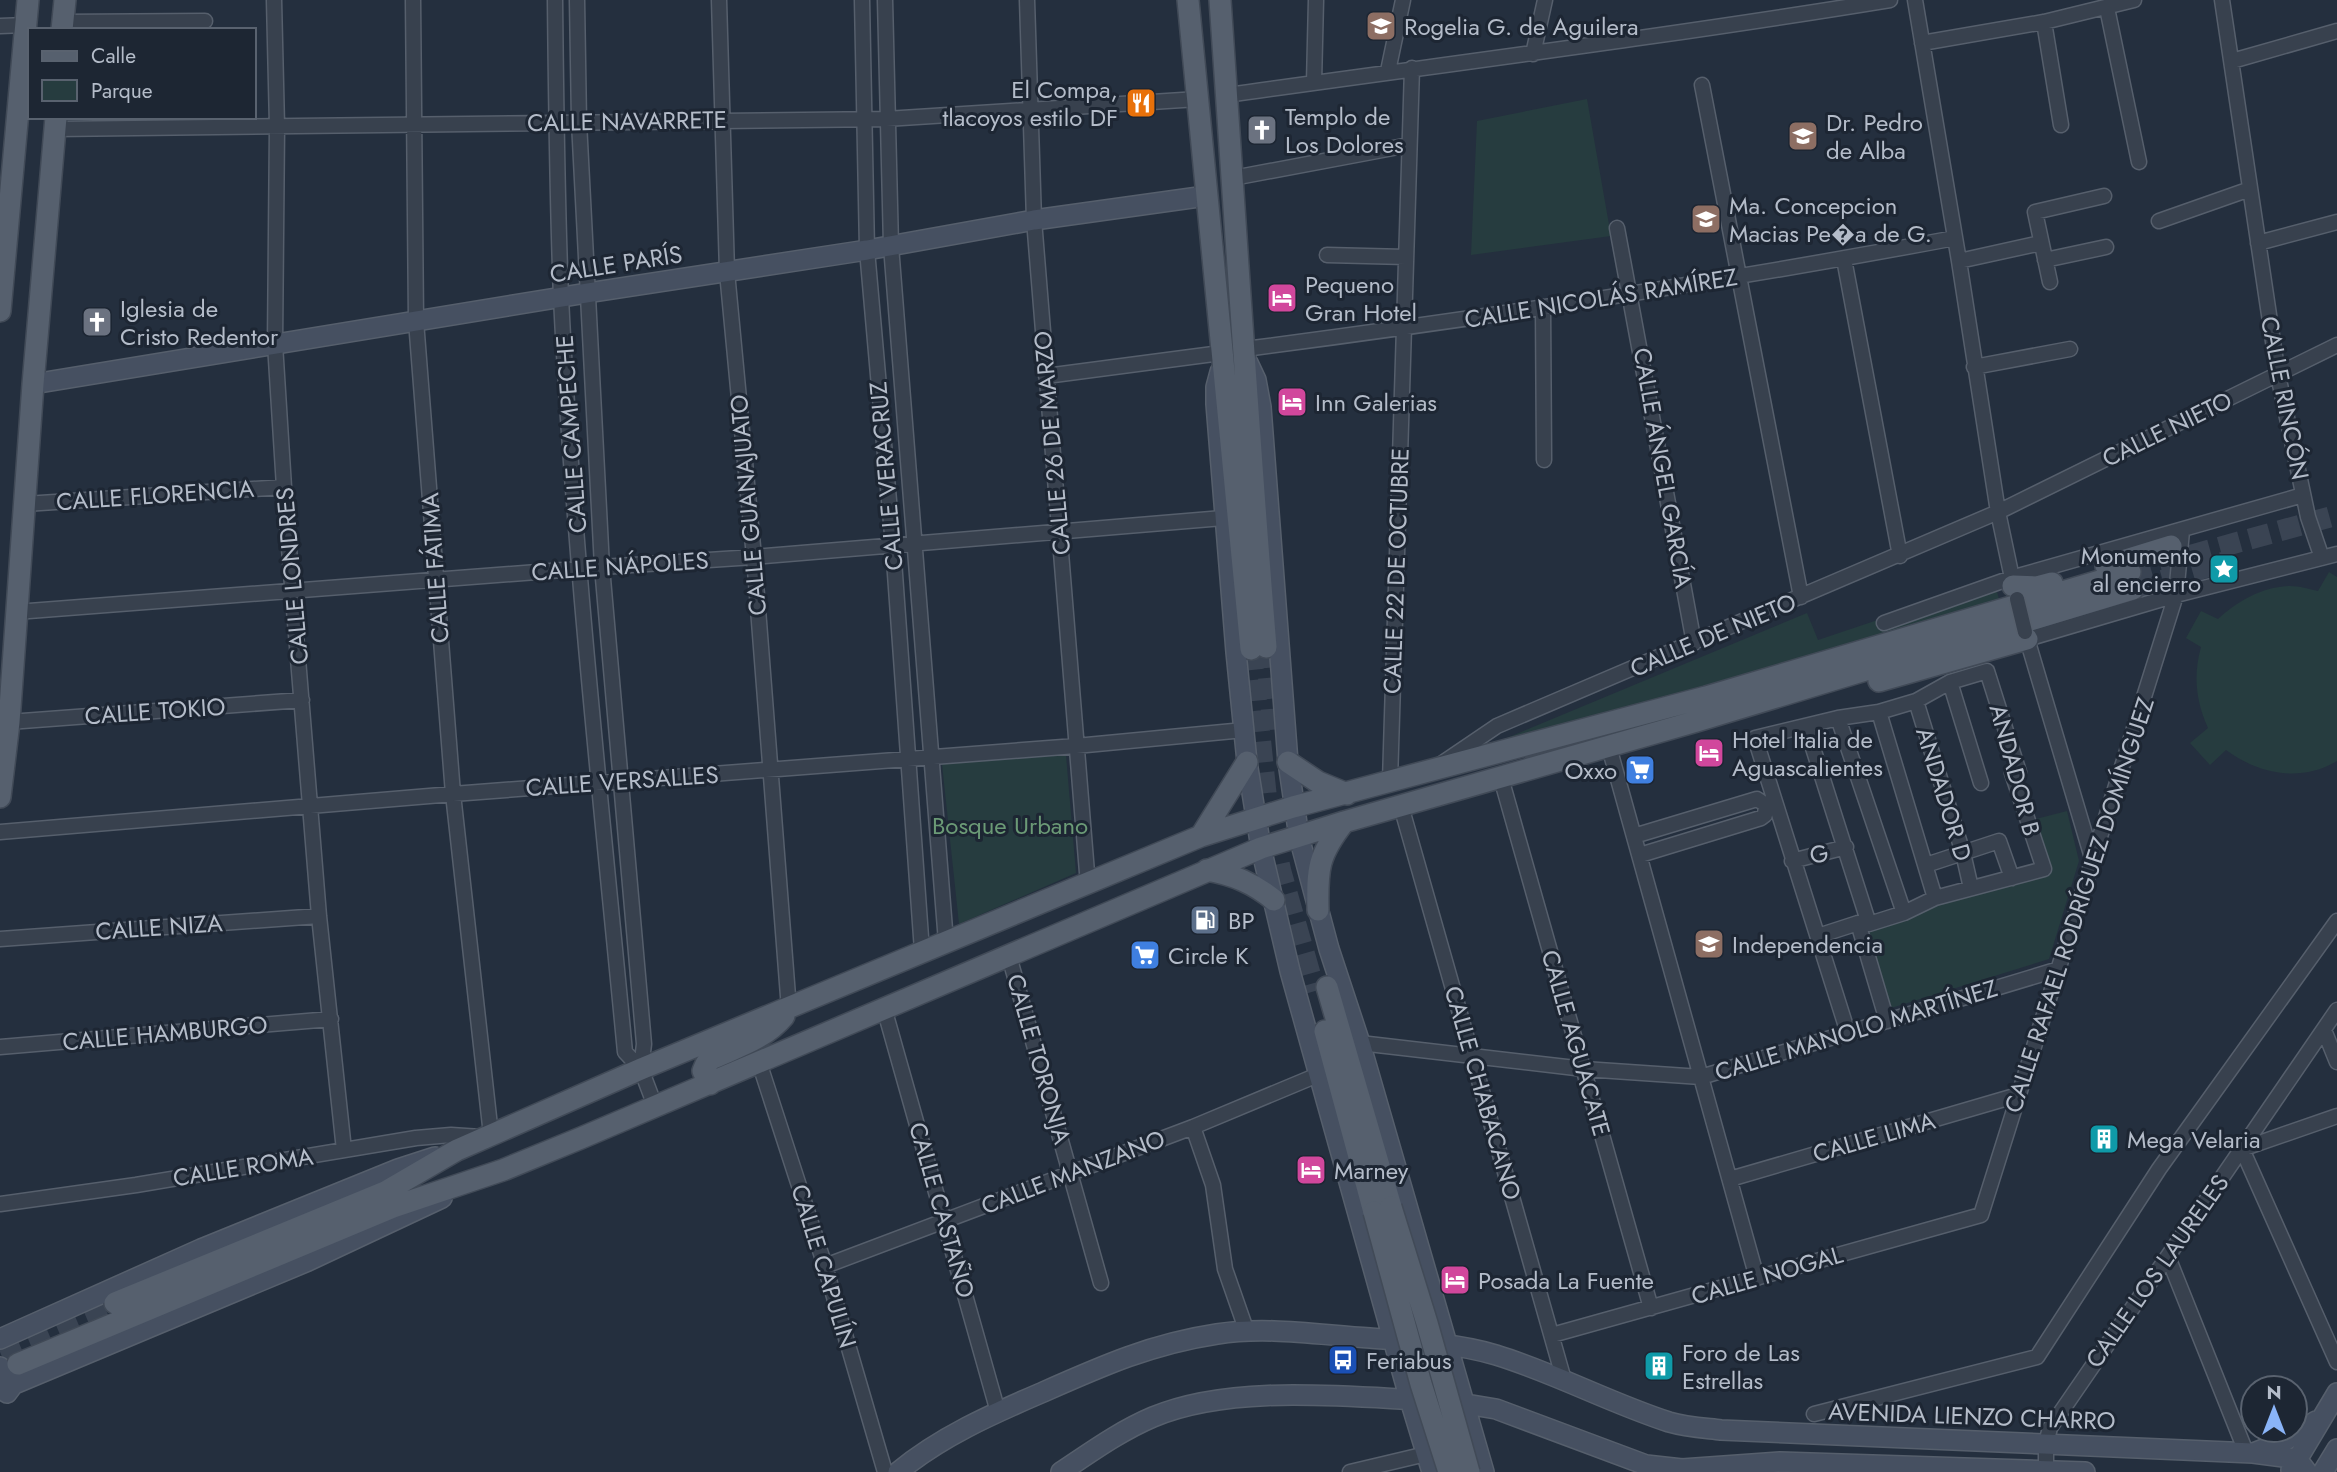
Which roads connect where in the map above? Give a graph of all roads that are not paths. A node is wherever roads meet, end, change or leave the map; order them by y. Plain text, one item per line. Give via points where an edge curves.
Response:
1 (28, 0) edge
2 (65, 0) edge
3 (274, 0) edge
4 (413, 0) edge
5 (555, 0) edge
6 (577, 0) edge
7 (719, 0) edge
8 (862, 0) edge
9 (885, 0) edge
10 (1027, 0) edge
11 (1188, 0) edge
12 (1220, 0) edge
13 (1315, 0) edge
14 (1403, 0) edge
15 (1545, 0) edge
16 (1890, 0) edge
17 (1915, 0) edge
18 (2134, 0) edge
19 (2222, 0) edge
20 (2107, 8) junction
21 (205, 21) dead end
22 (2043, 22) junction
23 (26, 25) junction
24 (0, 26) edge
25 (62, 26) edge
26 (2337, 31) edge
27 (1922, 43) junction
28 (1533, 54) junction
29 (2232, 61) junction
30 (1412, 68) junction
31 (1388, 71) junction
32 (1314, 83) junction
33 (1702, 85) dead end
34 (1227, 95) junction
35 (1198, 99) junction
36 (1029, 110) junction
37 (886, 119) junction
38 (722, 120) junction
39 (863, 120) junction
40 (556, 122) junction
41 (579, 122) junction
42 (56, 123) edge
43 (414, 123) junction
44 (2061, 125) dead end
45 (277, 126) junction
46 (8, 132) edge
47 (1409, 145) junction
48 (2139, 162) dead end
49 (1233, 178) junction
50 (2250, 189) junction
51 (1206, 195) junction
52 (2104, 196) dead end
53 (1034, 220) junction
54 (2159, 221) dead end
55 (2337, 222) edge
56 (1617, 228) dead end
57 (1955, 238) junction
58 (2041, 243) junction
59 (2258, 243) junction
60 (891, 246) junction
61 (2106, 247) dead end
62 (867, 250) junction
63 (1327, 255) dead end
64 (1406, 257) junction
65 (1844, 259) junction
66 (2045, 260) junction
67 (1959, 261) junction
68 (727, 272) junction
69 (1738, 276) junction
70 (2050, 282) dead end
71 (1, 289) edge
72 (587, 293) junction
73 (1631, 293) junction
74 (561, 297) junction
75 (1544, 307) junction
76 (0, 312) edge
77 (416, 321) junction
78 (1403, 328) junction
79 (275, 344) junction
80 (2337, 345) edge
81 (2070, 349) dead end
82 (1245, 353) junction
83 (2330, 353) edge
84 (1222, 359) junction
85 (1974, 367) junction
86 (2278, 375) junction
87 (1046, 376) junction
88 (33, 384) junction
89 (1544, 460) dead end
90 (284, 487) junction
91 (2303, 495) junction
92 (25, 504) junction
93 (1998, 512) junction
94 (1223, 518) junction
95 (1060, 531) junction
96 (2176, 539) junction
97 (914, 544) junction
98 (893, 546) junction
99 (2337, 554) edge
100 (1900, 556) junction
101 (754, 557) junction
102 (2322, 558) junction
103 (602, 566) junction
104 (580, 568) junction
105 (436, 580) junction
106 (2014, 588) junction
107 (294, 591) junction
108 (2176, 595) junction
109 (1801, 597) junction
110 (16, 612) junction
111 (1884, 623) dead end
112 (2026, 635) junction
113 (1694, 643) junction
114 (1950, 682) junction
115 (302, 700) junction
116 (1916, 701) junction
117 (1880, 712) junction
118 (1838, 718) junction
119 (1697, 721) junction
120 (9, 722) junction
121 (1806, 726) junction
122 (1244, 730) junction
123 (1076, 746) junction
124 (1609, 747) junction
125 (930, 757) junction
126 (907, 759) junction
127 (1247, 762) junction
128 (1288, 762) junction
129 (769, 769) junction
130 (1434, 769) junction
131 (1502, 778) junction
132 (621, 781) junction
133 (1390, 781) junction
134 (599, 783) junction
135 (1982, 783) dead end
136 (1347, 793) junction
137 (453, 794) junction
138 (0, 797) edge
139 (310, 806) junction
140 (1401, 806) junction
141 (1293, 807) junction
142 (1256, 817) junction
143 (1344, 822) junction
144 (0, 832) edge
145 (1201, 836) junction
146 (1634, 836) junction
147 (1299, 837) junction
148 (1846, 847) junction
149 (1261, 848) junction
150 (1963, 853) junction
151 (1640, 855) junction
152 (1793, 861) junction
153 (2093, 862) junction
154 (1926, 865) junction
155 (1207, 870) junction
156 (2012, 878) junction
157 (1088, 885) junction
158 (1971, 888) junction
159 (1935, 898) junction
160 (1273, 901) junction
161 (1318, 910) junction
162 (1904, 913) junction
163 (319, 916) junction
164 (2337, 920) edge
165 (1864, 923) junction
166 (1818, 936) junction
167 (0, 939) edge
168 (946, 942) junction
169 (922, 951) junction
170 (1009, 956) junction
171 (2059, 969) junction
172 (1321, 989) tunnel mouth
173 (884, 1008) junction
174 (789, 1009) junction
175 (2337, 1010) edge
176 (331, 1019) junction
177 (1887, 1021) junction
178 (2324, 1030) junction
179 (1848, 1033) junction
180 (1360, 1044) junction
181 (0, 1046) edge
182 (1472, 1055) junction
183 (759, 1062) junction
184 (2337, 1062) edge
185 (641, 1069) junction
186 (1584, 1069) junction
187 (1320, 1073) junction
188 (1701, 1077) junction
189 (710, 1084) junction
190 (2018, 1096) junction
191 (654, 1106) junction
192 (2337, 1116) edge
193 (1193, 1127) junction
194 (488, 1136) junction
195 (2242, 1149) junction
196 (344, 1150) junction
197 (457, 1150) junction
198 (1071, 1172) junction
199 (1730, 1179) junction
200 (0, 1204) edge
201 (1382, 1209) junction
202 (1981, 1215) joint
203 (945, 1221) junction
204 (2168, 1257) junction
205 (825, 1266) junction
206 (1757, 1278) junction
207 (1101, 1283) dead end
208 (1434, 1298) junction
209 (114, 1303) tunnel mouth
210 (1651, 1308) junction
211 (1384, 1309) junction
212 (1247, 1332) junction
213 (1552, 1335) junction
214 (0, 1339) edge
215 (1393, 1340) junction
216 (1448, 1346) junction
217 (0, 1348) edge
218 (2337, 1362) edge
219 (8, 1377) edge
220 (1564, 1380) junction
221 (2337, 1393) edge
222 (1410, 1400) junction
223 (0, 1402) edge
224 (1465, 1402) junction
225 (998, 1412) junction
226 (1814, 1415) dead end
227 (2322, 1417) junction
228 (2046, 1443) junction
229 (2246, 1447) junction
230 (2337, 1449) edge
231 (1429, 1463) edge
232 (2298, 1468) edge
233 (1676, 1470) edge
234 (2046, 1470) edge
235 (885, 1472) edge
236 (898, 1472) edge
237 (1061, 1472) edge
238 (1350, 1472) edge
239 (1450, 1472) edge
240 (1469, 1472) edge
241 (1483, 1472) edge
242 (2085, 1472) edge
243 (2323, 1472) edge

1 - 23 main road
2 - 25 main road
3 - 45 street, CALLE LONDRES
4 - 43 street, CALLE FÁTIMA
5 - 40 street, CALLE CAMPECHE
6 - 41 street, CALLE CAMPECHE
7 - 38 street, CALLE GUANAJUATO
8 - 39 street, CALLE VERACRUZ
9 - 37 street, CALLE VERACRUZ
10 - 36 street, CALLE 26 DE MARZO
11 - 35 main road
12 - 34 main road
13 - 32 street
14 - 31 street
15 - 28 street
16 - 28 street
17 - 27 street
18 - 20 street
19 - 29 street, CALLE RINCÓN
20 - 22 street
20 - 48 street
21 - 25 street
22 - 27 street
22 - 44 street
23 - 24 street
23 - 46 main road
26 - 29 street
27 - 57 street
28 - 30 street
29 - 50 street, CALLE RINCÓN
30 - 31 street
30 - 47 street, CALLE 22 DE OCTUBRE
31 - 32 street
32 - 34 street
33 - 69 street
34 - 49 main road
35 - 36 street, CALLE NAVARRETE
35 - 51 main road
36 - 37 street, CALLE NAVARRETE
36 - 53 street, CALLE 26 DE MARZO
37 - 39 street, CALLE NAVARRETE
37 - 60 street, CALLE VERACRUZ
38 - 39 street, CALLE NAVARRETE
38 - 41 street, CALLE NAVARRETE
38 - 68 street, CALLE GUANAJUATO
39 - 62 street, CALLE VERACRUZ
40 - 41 street, CALLE NAVARRETE
40 - 43 street, CALLE NAVARRETE
40 - 74 street, CALLE CAMPECHE
41 - 72 street, CALLE CAMPECHE
42 - 45 street, CALLE NAVARRETE
42 - 88 main road
43 - 45 street, CALLE NAVARRETE
43 - 77 street, CALLE FÁTIMA
45 - 79 street, CALLE LONDRES
46 - 71 main road
47 - 49 street
47 - 64 street, CALLE 22 DE OCTUBRE
49 - 82 main road
50 - 54 street
50 - 59 street, CALLE RINCÓN
51 - 53 street, CALLE PARÍS
51 - 84 main road
52 - 58 street via 2037,211
53 - 60 street, CALLE PARÍS
53 - 87 street, CALLE 26 DE MARZO
55 - 59 street
56 - 73 street, CALLE ÁNGEL GARCÍA
57 - 65 street, CALLE NICOLÁS RAMÍREZ
57 - 67 street
58 - 66 street
58 - 67 street
59 - 86 street, CALLE RINCÓN
60 - 62 street, CALLE PARÍS
60 - 97 street, CALLE VERACRUZ
61 - 66 street
62 - 68 street, CALLE PARÍS
62 - 98 street, CALLE VERACRUZ
63 - 64 street
64 - 78 street, CALLE 22 DE OCTUBRE
65 - 69 street, CALLE NICOLÁS RAMÍREZ
65 - 100 street
66 - 70 street
67 - 85 street
68 - 72 street, CALLE PARÍS
68 - 101 street, CALLE GUANAJUATO
69 - 73 street, CALLE NICOLÁS RAMÍREZ
69 - 109 street
71 - 76 main road
72 - 74 street, CALLE PARÍS
72 - 103 street, CALLE CAMPECHE
73 - 75 street, CALLE NICOLÁS RAMÍREZ
73 - 113 street, CALLE ÁNGEL GARCÍA
74 - 77 street, CALLE PARÍS
74 - 104 street, CALLE CAMPECHE
75 - 78 street, CALLE NICOLÁS RAMÍREZ
75 - 89 street
77 - 79 street, CALLE PARÍS
77 - 105 street, CALLE FÁTIMA
78 - 82 street, CALLE NICOLÁS RAMÍREZ
78 - 133 street, CALLE 22 DE OCTUBRE
79 - 88 street, CALLE PARÍS
79 - 90 street, CALLE LONDRES
80 - 83 street, CALLE NIETO
81 - 85 street
82 - 84 main road via 1259,648
82 - 128 street via 1261,407
83 - 86 street, CALLE NIETO
84 - 87 street
84 - 94 street via 1216,404
85 - 93 street
86 - 91 street, CALLE RINCÓN
86 - 93 street, CALLE NIETO
87 - 95 street, CALLE 26 DE MARZO
88 - 92 main road
90 - 92 street, CALLE FLORENCIA
90 - 107 street, CALLE LONDRES
91 - 96 street, CALLE RINCÓN
91 - 102 street
92 - 110 main road
93 - 100 street, CALLE DE NIETO
93 - 106 street
94 - 95 street, CALLE NÁPOLES
94 - 122 street
95 - 97 street, CALLE NÁPOLES
95 - 123 street, CALLE 26 DE MARZO
96 - 106 main road via 2037,587
96 - 108 street, CALLE RAFAEL RODRÍGUEZ DOMÍNGUEZ
97 - 98 street, CALLE NÁPOLES
97 - 125 street, CALLE VERACRUZ
98 - 101 street, CALLE NÁPOLES
98 - 126 street, CALLE VERACRUZ
99 - 102 street
100 - 109 street, CALLE DE NIETO
101 - 103 street, CALLE NÁPOLES
101 - 129 street, CALLE GUANAJUATO
102 - 108 street
103 - 104 street, CALLE NÁPOLES
103 - 132 street, CALLE CAMPECHE
104 - 105 street, CALLE NÁPOLES
104 - 134 street, CALLE CAMPECHE
105 - 107 street, CALLE NÁPOLES
105 - 137 street, CALLE FÁTIMA
106 - 111 street
106 - 112 street, bridge
107 - 110 street, CALLE NÁPOLES
107 - 115 street, CALLE LONDRES
108 - 112 street
108 - 153 street, CALLE RAFAEL RODRÍGUEZ DOMÍNGUEZ
109 - 113 street, CALLE DE NIETO
110 - 120 main road
112 - 119 main road via 1756,715
112 - 153 street
113 - 130 street, CALLE DE NIETO via 1497,726
114 - 116 street
114 - 135 street
114 - 156 street, ANDADOR B via 1987,671 2019,772 2012,774 2044,869
115 - 120 street, CALLE TOKIO
115 - 139 street, CALLE LONDRES
116 - 117 street
116 - 150 street, ANDADOR D
117 - 118 street
117 - 154 street
118 - 121 street
118 - 162 street
119 - 124 main road
119 - 130 main road via 2132,580
120 - 138 main road
121 - 148 street
121 - 152 street via 1755,738
122 - 123 street, CALLE VERSALLES
122 - 127 street
123 - 125 street, CALLE VERSALLES
123 - 157 street, CALLE 26 DE MARZO
124 - 131 main road
124 - 146 street
125 - 126 street, CALLE VERSALLES
125 - 168 street, CALLE VERACRUZ
126 - 129 street, CALLE VERSALLES
126 - 169 street, CALLE VERACRUZ
127 - 142 street
127 - 145 main road
128 - 136 main road via 1318,782
128 - 141 street
129 - 132 street, CALLE VERSALLES
129 - 174 street, CALLE GUANAJUATO
130 - 133 main road
131 - 140 main road
131 - 186 street, CALLE AGUACATE
132 - 134 street, CALLE VERSALLES
132 - 185 street, CALLE CAMPECHE via 644,1044
133 - 136 main road
134 - 137 street, CALLE VERSALLES
134 - 185 street, CALLE CAMPECHE via 625,1052
136 - 141 main road
137 - 139 street, CALLE VERSALLES
137 - 194 street, CALLE FÁTIMA
139 - 144 street, CALLE VERSALLES
139 - 163 street, CALLE LONDRES
140 - 143 main road
140 - 182 street, CALLE CHABACANO
141 - 142 main road
141 - 147 street
142 - 145 main road
142 - 149 street
143 - 147 main road
143 - 161 main road via 1331,838 1319,867
145 - 157 main road
146 - 151 street
146 - 151 street via 1757,799 1766,805 1761,818
147 - 149 main road
147 - 161 street
148 - 152 street, G
148 - 165 street
149 - 155 main road
149 - 160 street
150 - 154 street
150 - 156 street via 1999,841
150 - 158 street, ANDADOR D
151 - 188 street
152 - 166 street
153 - 171 street, CALLE RAFAEL RODRÍGUEZ DOMÍNGUEZ
154 - 159 street
155 - 160 main road via 1244,879
155 - 170 main road
156 - 158 street
157 - 168 main road
158 - 159 street
159 - 162 street
160 - 187 street
161 - 180 street
162 - 165 street
163 - 167 street, CALLE NIZA
163 - 176 street, CALLE LONDRES
164 - 226 street via 2160,1169 2037,1357
165 - 166 street
165 - 177 street
166 - 179 street
168 - 169 main road
169 - 174 main road
170 - 173 main road
170 - 198 street, CALLE TORONJA
171 - 177 street, CALLE MANOLO MARTÍNEZ
171 - 190 street, CALLE RAFAEL RODRÍGUEZ DOMÍNGUEZ
172 - 201 main road
173 - 183 main road
173 - 203 street, CALLE CASTAÑO
174 - 185 main road
174 - 189 main road via 769,1032 711,1059 704,1071
175 - 178 street, CALLE LOS LAURELES
176 - 181 street, CALLE HAMBURGO
176 - 196 street, CALLE LONDRES
177 - 179 street, CALLE MANOLO MARTÍNEZ
178 - 184 street
178 - 195 street, CALLE LOS LAURELES
179 - 188 street, CALLE MANOLO MARTÍNEZ
180 - 182 street, CALLE MANOLO MARTÍNEZ
180 - 208 street
182 - 186 street, CALLE MANOLO MARTÍNEZ
182 - 213 street, CALLE CHABACANO
183 - 189 main road
183 - 205 street, CALLE CAPULÍN
185 - 191 street, CALLE CAMPECHE
185 - 194 main road
186 - 188 street, CALLE MANOLO MARTÍNEZ
186 - 210 street, CALLE AGUACATE
187 - 193 street, CALLE MANZANO
187 - 211 street
188 - 199 street
189 - 191 main road
190 - 199 street, CALLE LIMA
190 - 202 street, CALLE RAFAEL RODRÍGUEZ DOMÍNGUEZ
191 - 219 main road via 503,1170 393,1207
192 - 195 street
193 - 198 street, CALLE MANZANO
193 - 212 street via 1213,1185 1225,1269
194 - 196 street, CALLE ROMA via 416,1138
194 - 197 main road
195 - 204 street, CALLE LOS LAURELES
195 - 218 street
196 - 200 street, CALLE ROMA
197 - 209 main road via 385,1192
197 - 214 street via 213,1244
198 - 203 street, CALLE MANZANO
198 - 207 street, CALLE TORONJA
199 - 206 street
201 - 239 main road, bridge via 1421,1384
201 - 240 main road, bridge via 1427,1323
202 - 206 street, CALLE NOGAL
203 - 205 street, CALLE MANZANO
203 - 225 street, CALLE CASTAÑO
204 - 228 street, CALLE LOS LAURELES via 2050,1428
204 - 229 street
205 - 235 street, CALLE CAPULÍN
206 - 210 street, CALLE NOGAL
208 - 211 street via 1414,1317 1390,1315
208 - 216 street
210 - 213 street, CALLE NOGAL
211 - 215 street
212 - 215 street, AVENIDA LIENZO CHARRO
212 - 225 street, AVENIDA LIENZO CHARRO via 1155,1346
213 - 220 street, CALLE CHABACANO
214 - 217 street
215 - 216 street, AVENIDA LIENZO CHARRO
215 - 222 street
216 - 220 street, AVENIDA LIENZO CHARRO via 1495,1355
216 - 224 street
219 - 223 street
220 - 228 street, AVENIDA LIENZO CHARRO via 1672,1423 1721,1430
221 - 227 street
222 - 224 street
222 - 231 street
222 - 237 street via 1278,1396 1186,1406 1115,1435
224 - 233 street via 1496,1409 1647,1465
224 - 241 street
225 - 236 street, AVENIDA LIENZO CHARRO
227 - 229 street via 2286,1440
227 - 232 street
228 - 229 street, AVENIDA LIENZO CHARRO
228 - 234 street, CALLE LOS LAURELES
229 - 232 street, AVENIDA LIENZO CHARRO
230 - 243 street
231 - 238 street
233 - 234 street via 1780,1462
234 - 242 street
239 - 241 street via 1464,1468

